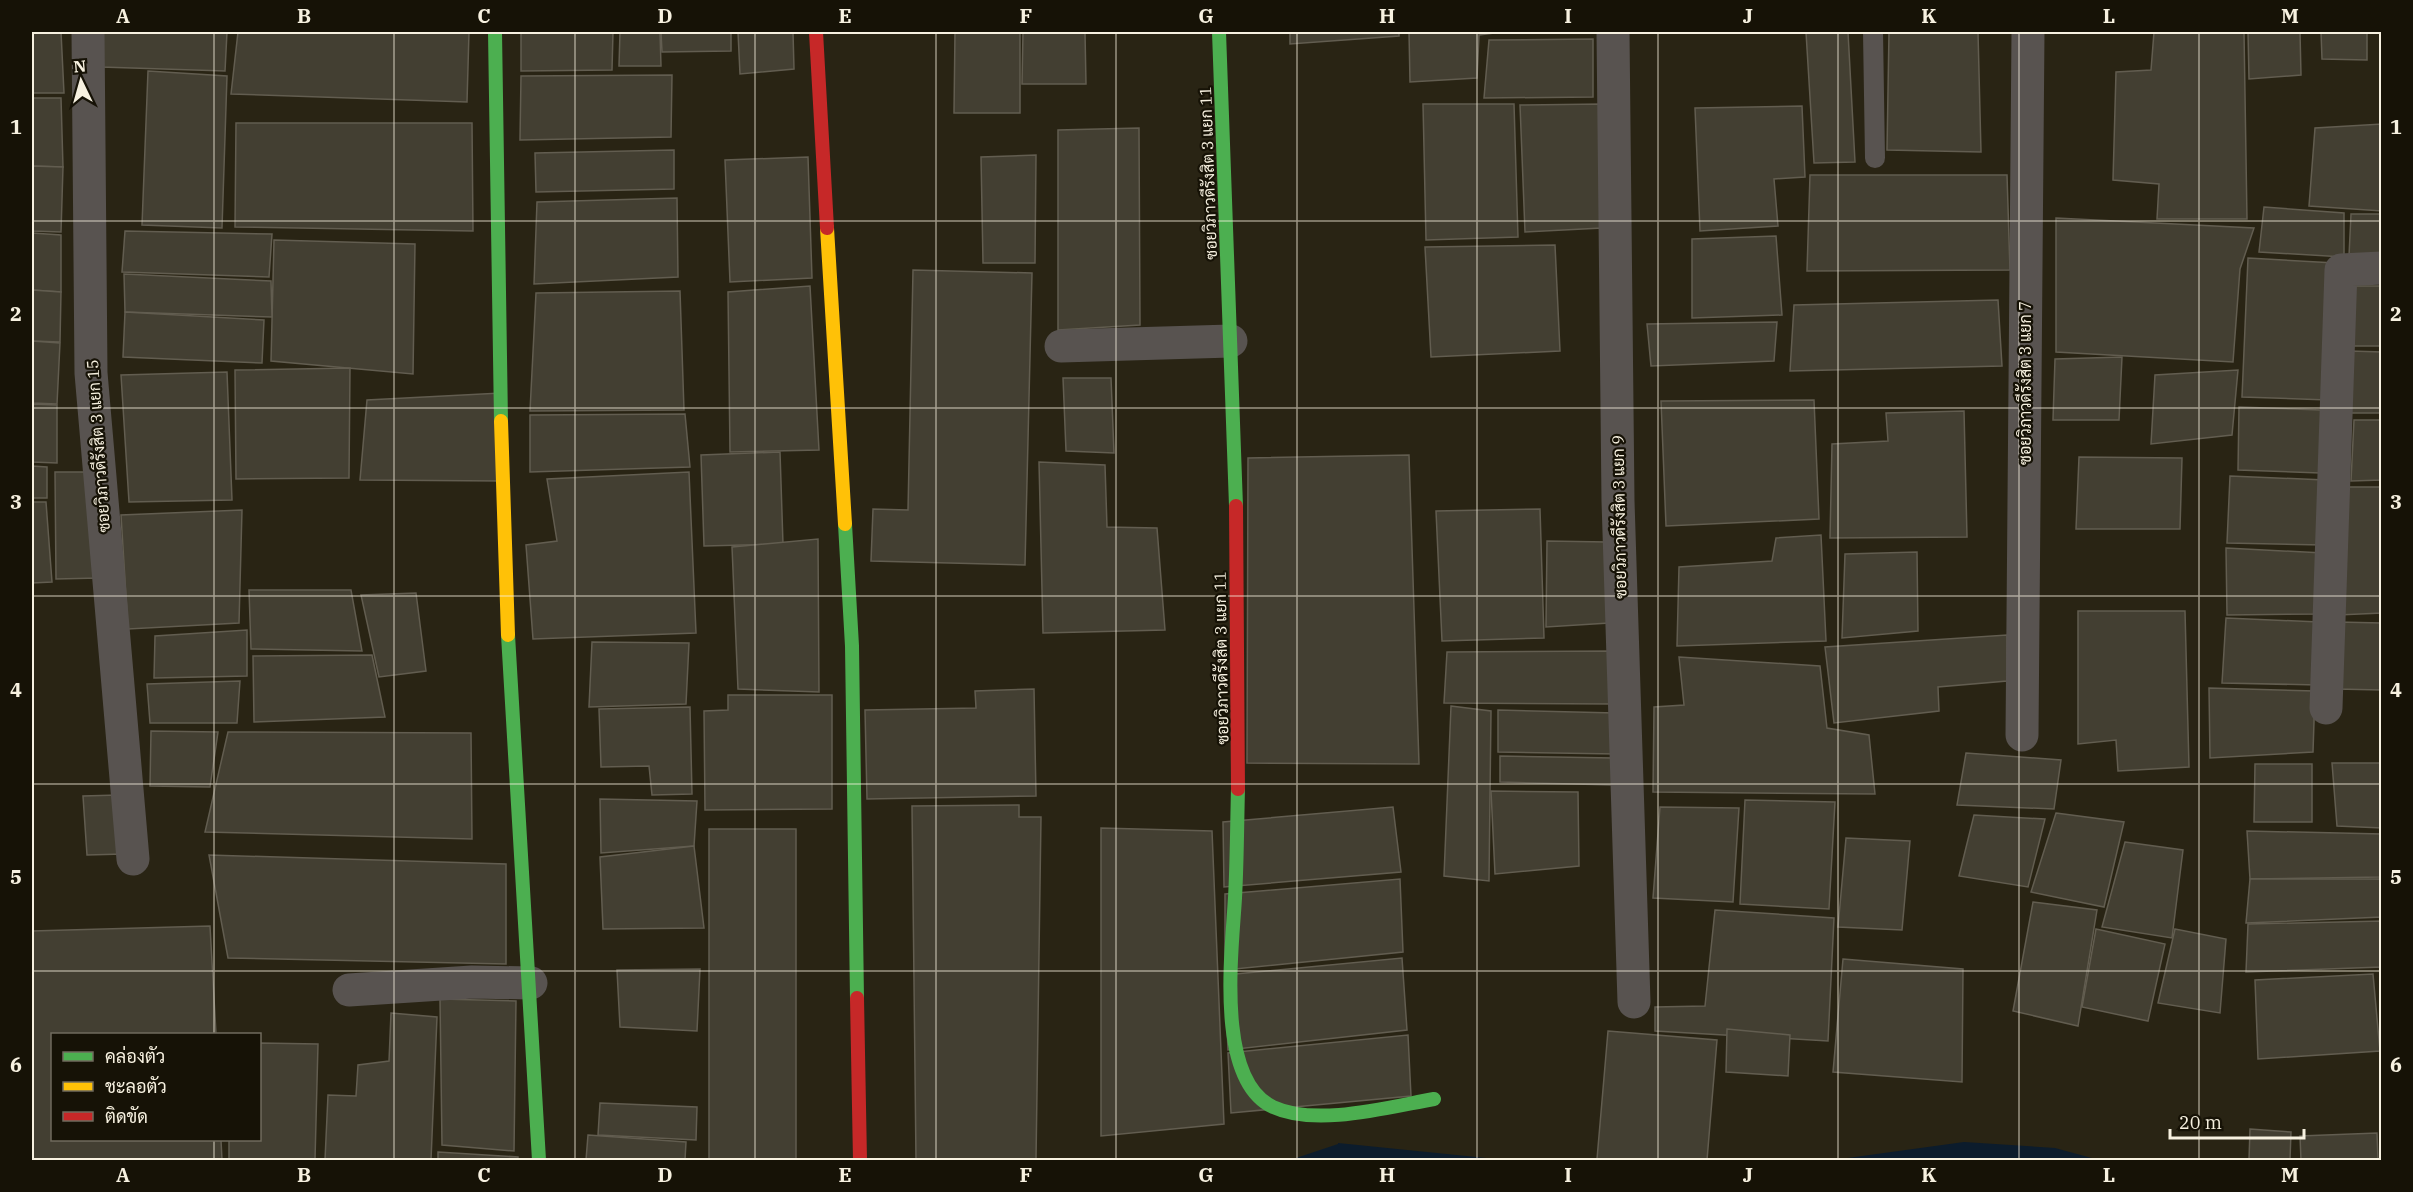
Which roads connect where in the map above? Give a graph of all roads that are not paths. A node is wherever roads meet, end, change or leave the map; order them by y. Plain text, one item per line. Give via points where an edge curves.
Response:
1 (88, 32) edge
2 (495, 32) edge
3 (816, 32) edge
4 (1219, 32) edge
5 (1613, 32) edge
6 (1873, 32) edge
7 (2028, 32) edge
8 (1875, 158) dead end
9 (2382, 268) edge
10 (1231, 341) junction
11 (1061, 346) dead end
12 (2326, 708) dead end
13 (2022, 735) dead end
14 (134, 859) dead end
15 (531, 983) junction
16 (349, 990) dead end
17 (1634, 1002) dead end
18 (1434, 1099) dead end
19 (539, 1161) edge
20 (860, 1161) edge

1 - 14 street, ซอยวิภาวดีรังสิต 3 แยก 15 via 91,374
2 - 15 street via 507,626 520,874
3 - 20 street via 852,646
4 - 10 street, ซอยวิภาวดีรังสิต 3 แยก 11
5 - 17 street, ซอยวิภาวดีรังสิต 3 แยก 9 via 1618,501
6 - 8 lane
7 - 13 street, ซอยวิภาวดีรังสิต 3 แยก 7
9 - 12 street via 2341,270
10 - 11 street
10 - 18 street, ซอยวิภาวดีรังสิต 3 แยก 11 via 1240,753 1230,1009 1239,1067 1257,1098 1282,1111 1334,1116
15 - 16 street via 472,982
15 - 19 street

